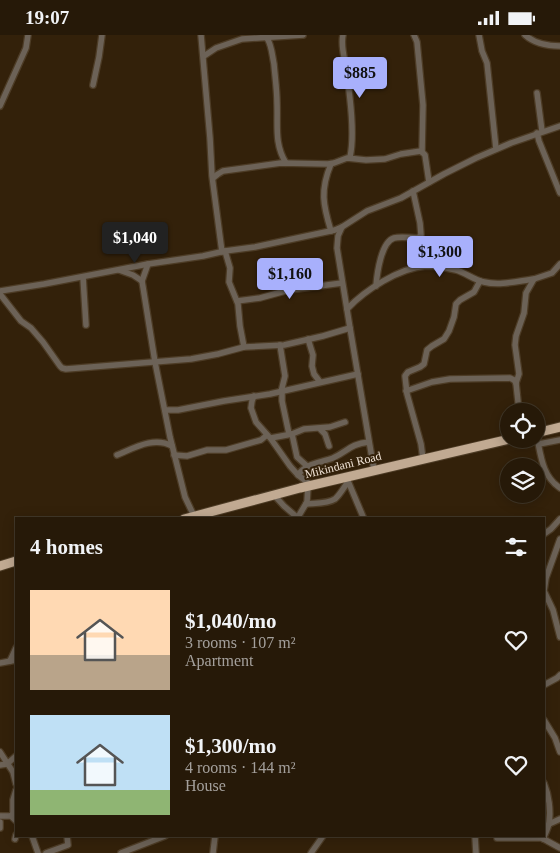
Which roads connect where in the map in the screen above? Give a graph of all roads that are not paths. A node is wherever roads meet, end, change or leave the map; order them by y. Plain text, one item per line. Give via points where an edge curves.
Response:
1 (28, 35) edge
2 (102, 35) edge
3 (201, 35) edge
4 (303, 35) edge
5 (343, 35) edge
6 (414, 35) edge
7 (479, 35) edge
8 (526, 35) edge
9 (255, 36) edge
10 (267, 38) junction
11 (560, 46) edge
12 (204, 56) junction
13 (93, 85) dead end
14 (537, 93) dead end
15 (0, 107) edge
16 (560, 126) edge
17 (540, 132) junction
18 (496, 149) junction
19 (422, 152) junction
20 (350, 157) junction
21 (286, 163) junction
22 (331, 164) junction
23 (213, 178) junction
24 (429, 182) junction
25 (413, 191) junction
26 (560, 193) edge
27 (342, 227) junction
28 (331, 231) junction
29 (223, 251) junction
30 (148, 264) junction
31 (560, 264) edge
32 (118, 270) junction
33 (83, 277) junction
34 (534, 279) junction
35 (142, 281) junction
36 (480, 281) junction
37 (342, 283) junction
38 (376, 286) junction
39 (0, 292) edge
40 (236, 301) junction
41 (346, 309) junction
42 (86, 325) dead end
43 (350, 328) junction
44 (308, 339) junction
45 (280, 345) junction
46 (244, 347) junction
47 (155, 362) junction
48 (358, 373) junction
49 (320, 382) junction
50 (516, 383) junction
51 (406, 391) junction
52 (282, 392) junction
53 (254, 396) junction
54 (518, 403) edge
55 (165, 410) junction
56 (345, 422) dead end
57 (560, 427) edge
58 (320, 429) junction
59 (545, 431) edge
60 (290, 434) junction
61 (269, 436) junction
62 (560, 439) edge
63 (500, 441) edge
64 (369, 443) junction
65 (545, 443) edge
66 (172, 446) junction
67 (329, 446) dead end
68 (540, 448) edge
69 (117, 455) dead end
70 (174, 455) junction
71 (424, 459) junction
72 (308, 467) junction
73 (374, 470) junction
74 (298, 475) junction
75 (347, 480) junction
76 (310, 486) junction
77 (560, 488) edge
78 (274, 495) junction
79 (306, 503) junction
80 (200, 516) edge
81 (297, 517) edge
82 (299, 517) edge
83 (363, 517) edge
84 (560, 519) edge
85 (545, 533) edge
86 (560, 539) edge
87 (15, 561) edge
88 (0, 566) edge
89 (545, 585) edge
90 (545, 593) edge
91 (560, 637) edge
92 (13, 661) edge
93 (0, 663) edge
94 (560, 675) edge
95 (545, 684) edge
96 (545, 722) edge
97 (0, 752) edge
98 (560, 752) edge
99 (15, 756) edge
100 (7, 764) junction
101 (0, 765) edge
102 (15, 780) edge
103 (545, 786) edge
104 (15, 793) edge
105 (0, 815) edge
106 (14, 818) edge
107 (560, 819) edge
108 (0, 822) edge
109 (548, 824) junction
110 (0, 832) edge
111 (545, 833) edge
112 (32, 837) edge
113 (67, 837) edge
114 (162, 837) edge
115 (215, 837) edge
116 (322, 837) edge
117 (475, 837) edge
118 (496, 838) dead end
119 (543, 839) joint
120 (560, 848) edge
121 (38, 853) edge
122 (46, 853) edge
123 (121, 853) edge
124 (213, 853) edge
125 (312, 853) edge
126 (476, 853) edge

1 - 15 street via 26,48
2 - 13 street
3 - 12 street
4 - 10 street
5 - 20 street via 351,116
6 - 19 street via 422,99
7 - 18 street via 487,63
8 - 11 street via 536,43
9 - 10 street
9 - 12 street via 216,48
10 - 21 street via 275,77 278,144
12 - 23 street
14 - 17 street
16 - 17 street
17 - 18 street
17 - 26 street via 539,141
18 - 24 street
19 - 20 street via 385,159
19 - 24 street
20 - 22 street
21 - 22 street
21 - 23 street via 223,171
22 - 28 street via 323,192
23 - 29 street
24 - 25 street
25 - 27 street via 367,211
25 - 38 street via 421,235 394,238 388,242 381,257
27 - 28 street
27 - 37 street via 337,242
28 - 29 street
29 - 30 street
29 - 40 street
30 - 32 street
30 - 35 street
31 - 34 street via 552,273
32 - 33 street
32 - 35 street
33 - 39 street
33 - 42 street
34 - 36 street
34 - 50 street via 526,293 524,313 516,336 519,374
35 - 47 street
36 - 38 street via 454,270 428,266 402,272
36 - 51 street via 474,292 456,304 452,324 444,339 429,348 424,364 406,374
37 - 40 street
37 - 41 street
38 - 41 street
39 - 47 street via 62,368
40 - 46 street
41 - 43 street
43 - 44 street
43 - 48 street
44 - 45 street
44 - 49 street via 313,370
45 - 46 street
45 - 52 street via 285,376
46 - 47 street via 191,359
47 - 55 street
48 - 49 street
48 - 64 street
49 - 52 street
50 - 51 street via 510,378 457,378
50 - 54 street
51 - 71 street
52 - 53 street
52 - 60 street
53 - 55 street
53 - 61 street via 251,406 255,420
55 - 66 street
56 - 58 street
57 - 59 highway
58 - 60 street via 304,429
58 - 67 street
60 - 61 street
60 - 72 street via 297,457
61 - 70 street via 226,450
61 - 74 street
62 - 65 street
63 - 71 highway, Mikindani Road
64 - 72 street via 355,444
64 - 73 street
66 - 69 street via 164,442 148,443
66 - 70 street
68 - 77 street via 546,473
70 - 80 street via 185,497
71 - 73 highway, Mikindani Road
72 - 74 street
73 - 75 highway, Mikindani Road
74 - 76 street
75 - 76 highway, Mikindani Road
75 - 79 street via 334,500
75 - 83 street
76 - 78 highway, Mikindani Road
76 - 79 street
78 - 80 highway, Mikindani Road
78 - 81 street
79 - 82 street
84 - 85 street
86 - 89 street
87 - 88 highway
90 - 91 street
92 - 93 street
94 - 95 street
96 - 98 street
97 - 100 street
99 - 100 street
100 - 101 street
100 - 102 street
103 - 109 street via 549,803
104 - 106 street
105 - 106 street
107 - 109 street
108 - 110 street
109 - 111 street
112 - 121 street
113 - 122 street via 68,845
114 - 123 street
115 - 124 street
116 - 125 street
117 - 126 street
118 - 119 street
119 - 120 street

